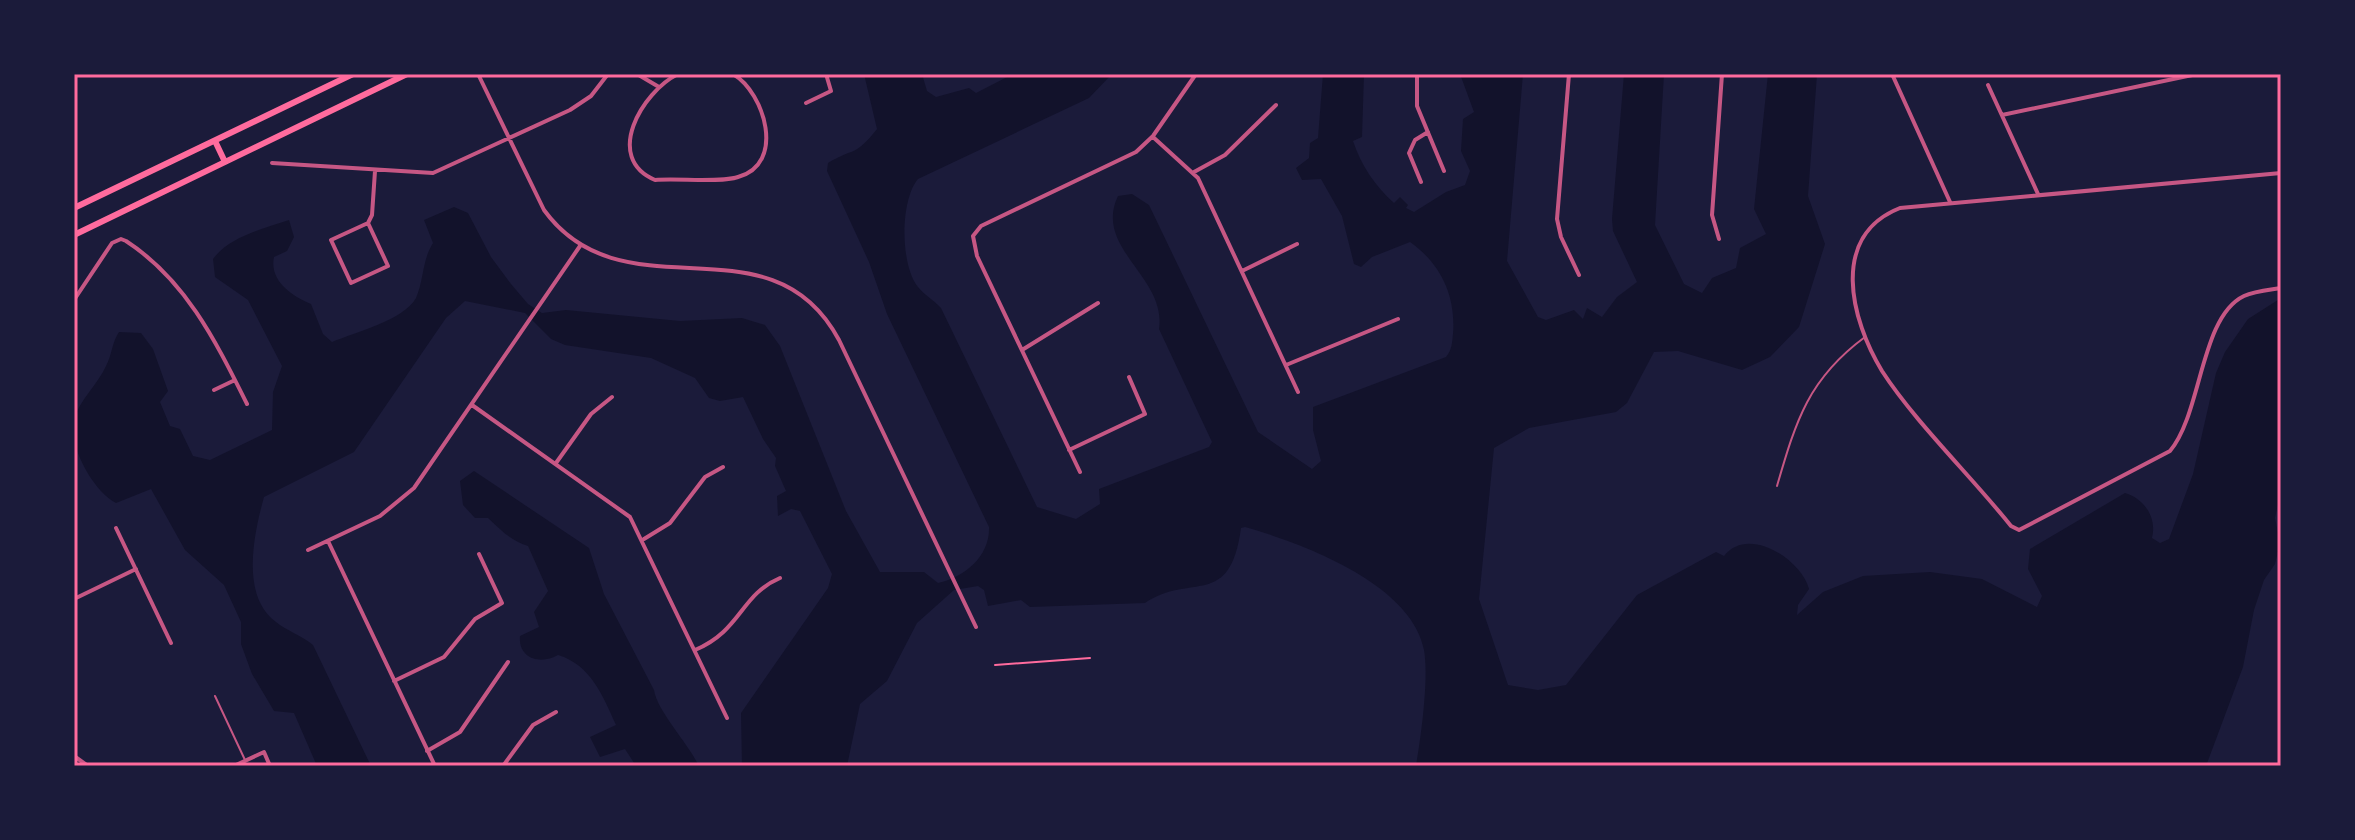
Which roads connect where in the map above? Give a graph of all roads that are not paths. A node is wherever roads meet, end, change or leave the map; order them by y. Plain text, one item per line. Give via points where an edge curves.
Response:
1 (351, 74) edge
2 (407, 74) edge
3 (478, 74) edge
4 (608, 74) edge
5 (637, 74) edge
6 (678, 74) edge
7 (733, 74) edge
8 (826, 74) edge
9 (1196, 74) edge
10 (1417, 74) edge
11 (1569, 74) edge
12 (1722, 74) edge
13 (1892, 74) edge
14 (2197, 74) edge
15 (1988, 85) dead end
16 (659, 87) junction
17 (806, 103) dead end
18 (1276, 105) dead end
19 (2002, 115) junction
20 (1428, 132) junction
21 (1153, 136) junction
22 (510, 138) junction
23 (215, 141) junction
24 (225, 162) junction
25 (272, 163) dead end
26 (375, 171) junction
27 (1444, 171) dead end
28 (1194, 172) junction
29 (2281, 173) edge
30 (1421, 182) dead end
31 (2038, 194) junction
32 (1950, 202) junction
33 (74, 208) edge
34 (368, 223) junction
35 (74, 235) edge
36 (1719, 239) dead end
37 (1297, 244) dead end
38 (580, 246) junction
39 (1242, 271) junction
40 (1579, 275) dead end
41 (2281, 288) edge
42 (74, 300) edge
43 (1098, 303) dead end
44 (1398, 319) dead end
45 (1865, 337) junction
46 (1022, 350) junction
47 (1286, 365) junction
48 (1129, 377) dead end
49 (235, 380) junction
50 (214, 390) dead end
51 (1298, 392) dead end
52 (612, 397) dead end
53 (247, 404) dead end
54 (471, 405) junction
55 (1069, 450) junction
56 (556, 463) junction
57 (723, 467) dead end
58 (1080, 472) dead end
59 (1777, 486) dead end
60 (116, 528) dead end
61 (644, 539) junction
62 (328, 541) junction
63 (308, 550) dead end
64 (479, 554) dead end
65 (136, 569) junction
66 (780, 578) dead end
67 (74, 599) edge
68 (976, 627) dead end
69 (171, 643) dead end
70 (695, 650) junction
71 (508, 662) dead end
72 (394, 681) junction
73 (215, 696) dead end
74 (556, 712) dead end
75 (727, 718) dead end
76 (427, 751) junction
77 (74, 756) edge
78 (246, 761) junction
79 (88, 766) edge
80 (234, 766) edge
81 (270, 766) edge
82 (435, 766) edge
83 (503, 766) edge

1 - 23 main road
2 - 24 main road
3 - 22 street
4 - 22 street via 581,103
5 - 16 street
6 - 16 street
7 - 16 street via 754,95 767,125 757,163 736,178 655,180 640,171 631,155 631,128
8 - 17 street via 831,91
9 - 21 street
10 - 20 street via 1416,101
11 - 40 street via 1557,219
12 - 36 street via 1712,215
13 - 32 street
14 - 19 street
15 - 19 street
18 - 28 street via 1225,155
19 - 31 street
20 - 27 street
20 - 30 street via 1415,140 1409,153
21 - 28 street
21 - 46 street via 1130,156 981,226 973,239
22 - 26 street via 433,173
22 - 38 street via 544,210
23 - 24 main road
23 - 33 main road
24 - 35 main road
25 - 26 street
26 - 34 street
28 - 39 street
29 - 31 street
31 - 32 street
32 - 45 street via 1900,208 1879,218 1864,235 1851,273
34 - 34 street via 331,240 351,283 388,266
37 - 39 street
38 - 54 street
38 - 68 street via 619,262 757,274 810,300 839,340
39 - 47 street
41 - 45 street via 2246,295 2227,310 2170,451 2019,530 1894,387
42 - 49 street via 112,243 121,239 156,264 206,322
43 - 46 street
44 - 47 street
45 - 59 lane via 1836,358 1817,383
46 - 55 street
47 - 51 street
48 - 55 street via 1143,415
49 - 50 street
49 - 53 street
52 - 56 street via 591,414
54 - 56 street
54 - 62 street via 403,500
55 - 58 street
56 - 61 street via 625,511
57 - 61 street via 705,477 670,523
60 - 65 street
61 - 70 street
62 - 63 street
62 - 72 street
64 - 72 street via 502,603 475,619 444,657
65 - 67 street
65 - 69 street
66 - 70 street via 757,591 725,634
70 - 75 street
71 - 76 street via 460,732
72 - 76 street
73 - 78 lane
74 - 83 street via 533,725
76 - 82 street
77 - 79 street
78 - 80 street
78 - 81 street via 264,752

